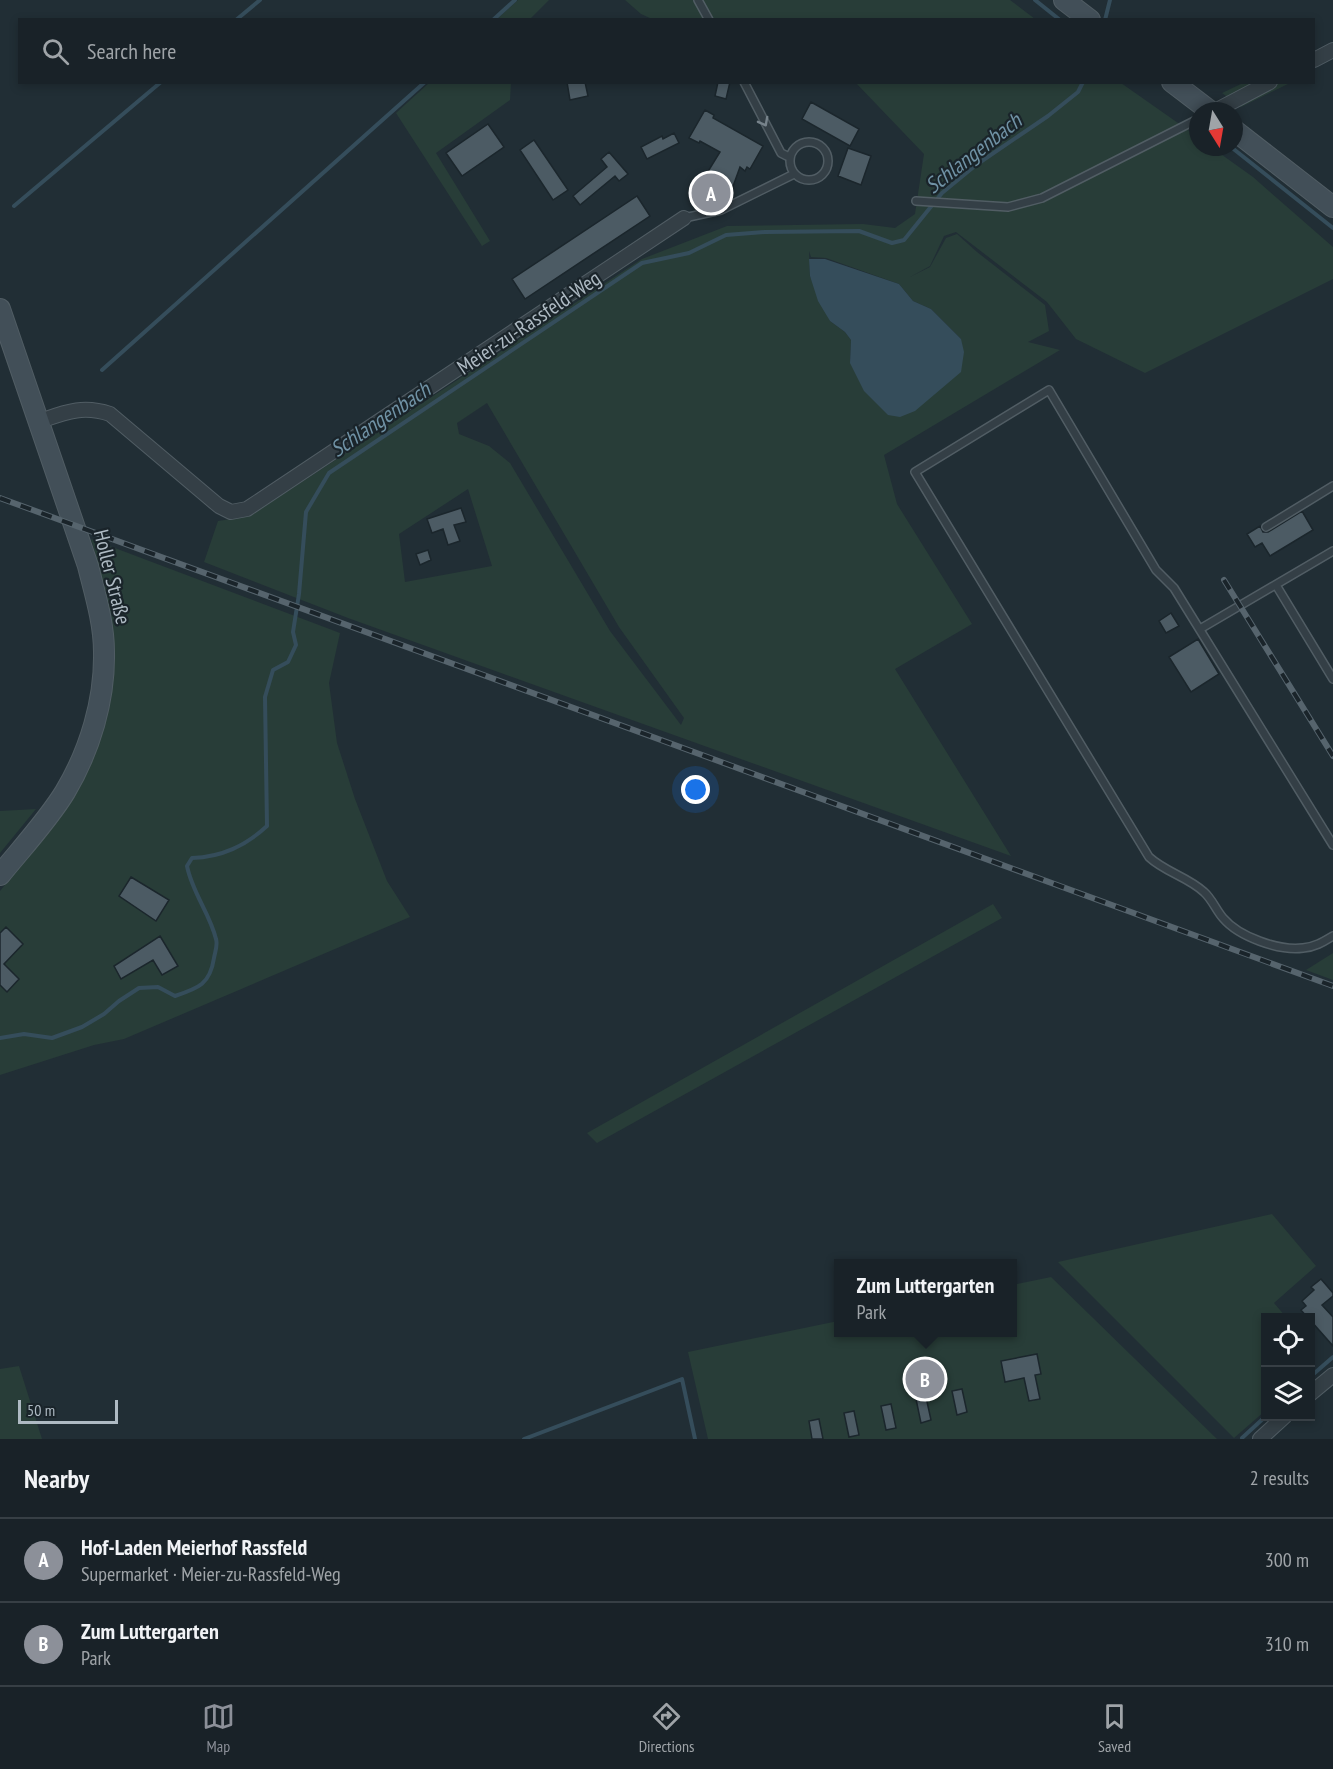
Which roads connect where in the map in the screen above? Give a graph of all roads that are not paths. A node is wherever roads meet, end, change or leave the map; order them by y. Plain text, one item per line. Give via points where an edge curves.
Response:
1 (698, 0) edge
2 (1064, 0) edge
3 (708, 18) edge
4 (1088, 18) edge
5 (1333, 50) edge
6 (1315, 59) edge
7 (745, 84) edge
8 (1175, 84) edge
9 (1266, 84) edge
10 (1198, 102) edge
11 (1232, 102) edge
12 (1189, 124) edge
13 (1243, 137) edge
14 (789, 157) junction
15 (794, 174) junction
16 (916, 201) dead end
17 (1333, 207) edge
18 (684, 219) joint
19 (0, 309) edge
20 (39, 421) junction
21 (1333, 486) edge
22 (1266, 527) dead end
23 (1333, 551) edge
24 (1276, 585) junction
25 (1200, 629) junction
26 (1333, 679) edge
27 (1333, 845) edge
28 (0, 875) edge
29 (1333, 936) edge
30 (1333, 1375) edge
31 (1315, 1391) edge
32 (1280, 1421) edge
33 (1260, 1439) edge

1 - 3 lane
2 - 4 street
5 - 6 street
7 -> 14 lane via 781,153
8 - 10 street
9 - 11 street
12 - 16 lane via 1042,198 1008,207
13 - 17 street
14 - 15 lane
14 - 15 lane via 804,142 817,143 826,152 828,165 822,176 803,180
15 - 18 lane via 721,210
18 - 20 street, Meier-zu-Rassfeld-Weg via 247,509 231,512 219,506 110,414 79,409
19 - 20 street, Holler Straße
20 - 28 street, Holler Straße via 94,587 104,650 103,675 100,701 75,772 64,793
21 - 22 lane
23 - 24 lane
24 - 25 lane
24 - 26 lane
25 - 27 lane
25 - 29 lane via 1174,588 1156,570 1049,390 915,472 1149,857 1198,887 1224,920 1257,941 1303,948
30 - 31 street
32 - 33 street

